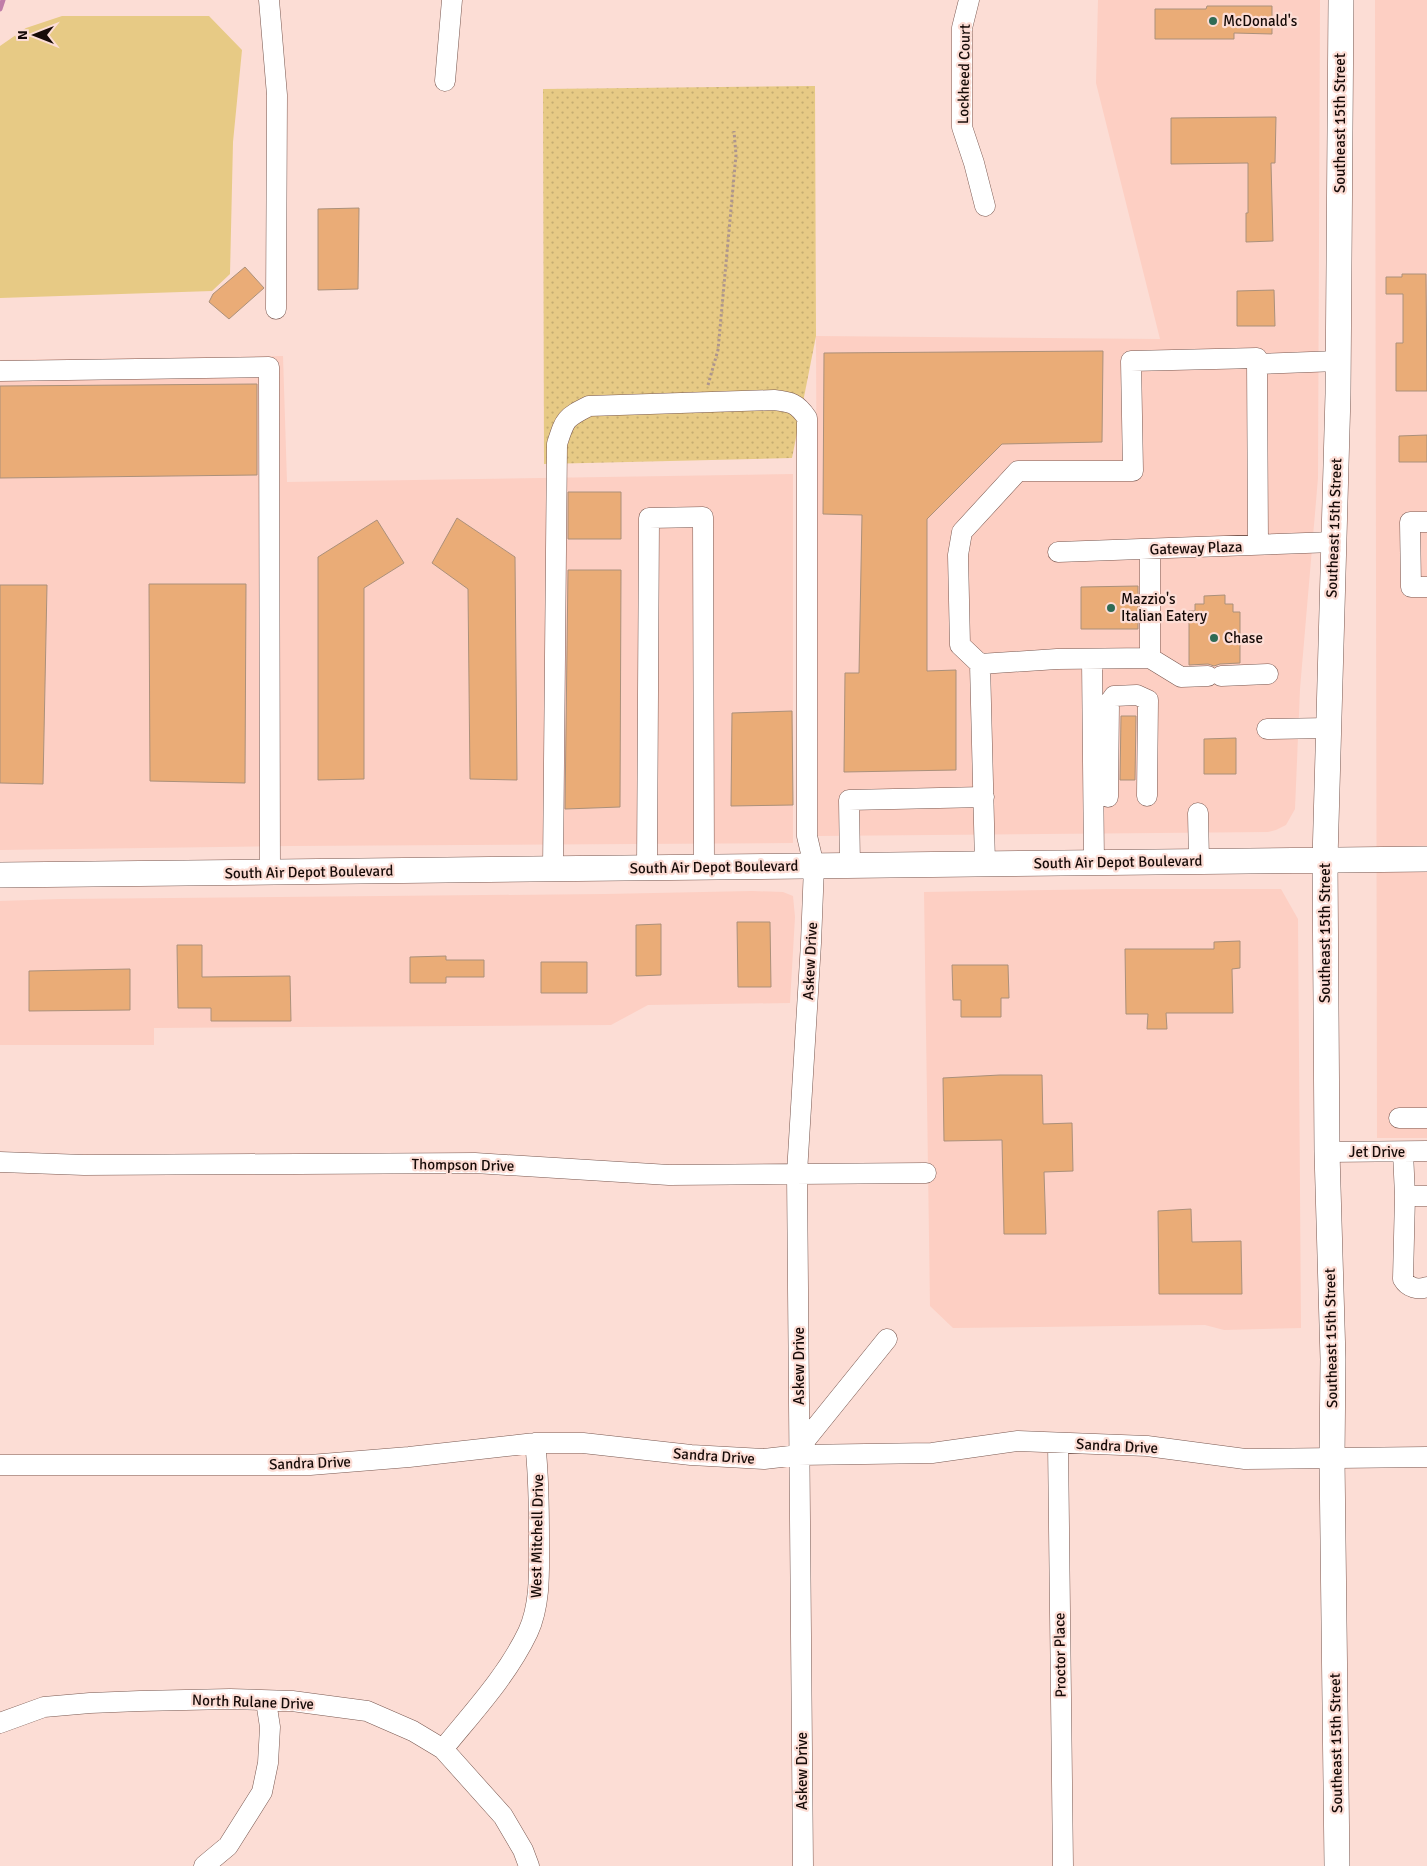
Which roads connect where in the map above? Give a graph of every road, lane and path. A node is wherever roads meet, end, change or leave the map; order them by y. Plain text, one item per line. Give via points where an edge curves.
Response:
1 (269, 0) edge
2 (452, 0) edge
3 (969, 0) edge
4 (1341, 0) edge
5 (445, 81) dead end
6 (734, 131) dead end
7 (985, 206) dead end
8 (276, 309) dead end
9 (1338, 360) junction
10 (1257, 364) junction
11 (0, 371) edge
12 (703, 403) junction
13 (1427, 522) edge
14 (1334, 542) junction
15 (1258, 545) junction
16 (1150, 550) junction
17 (1058, 552) dead end
18 (1427, 587) edge
19 (1150, 658) junction
20 (1092, 660) junction
21 (980, 664) junction
22 (1268, 674) dead end
23 (1328, 728) junction
24 (1267, 729) dead end
25 (1147, 796) dead end
26 (984, 797) junction
27 (1108, 797) dead end
28 (1198, 814) dead end
29 (1427, 859) edge
30 (1325, 860) junction
31 (1199, 861) junction
32 (1094, 862) junction
33 (985, 864) junction
34 (814, 866) junction
35 (850, 866) junction
36 (647, 868) junction
37 (704, 868) junction
38 (553, 869) junction
39 (270, 872) junction
40 (0, 875) edge
41 (1399, 1118) dead end
42 (1427, 1118) edge
43 (1427, 1151) edge
44 (1327, 1152) junction
45 (1403, 1152) junction
46 (0, 1162) edge
47 (798, 1173) junction
48 (926, 1173) dead end
49 (1405, 1196) junction
50 (1427, 1196) edge
51 (1427, 1287) edge
52 (887, 1339) dead end
53 (535, 1443) junction
54 (1058, 1443) junction
55 (800, 1452) junction
56 (1427, 1457) edge
57 (1332, 1458) junction
58 (0, 1465) edge
59 (266, 1701) junction
60 (0, 1723) edge
61 (443, 1749) junction
62 (204, 1866) edge
63 (529, 1866) edge
64 (803, 1866) edge
65 (1063, 1866) edge
66 (1337, 1866) edge

1 - 8 street via 277,95
2 - 5 street
3 - 7 street, Lockheed Court via 962,28 962,127
4 - 9 main road, Southeast 15th Street
6 - 12 path via 736,155 718,350
9 - 10 street
9 - 14 main road, Southeast 15th Street
10 - 15 street
10 - 21 street via 1257,358 1132,362 1134,470 1018,472 962,532 958,555 960,645
11 - 39 street via 269,367
12 - 34 street, Askew Drive via 791,402 807,418 807,836
12 - 38 street, Askew Drive via 589,406 564,423 558,444
13 - 18 street via 1410,522 1411,587
14 - 15 street, Gateway Plaza
14 - 23 main road, Southeast 15th Street
15 - 16 street, Gateway Plaza
16 - 17 street, Gateway Plaza
16 - 19 street
19 - 20 street
19 - 22 street via 1181,677
20 - 21 street
20 - 32 street
21 - 26 street
23 - 24 street
23 - 30 main road, Southeast 15th Street
25 - 27 street via 1148,700 1137,695 1114,696 1109,703
26 - 33 street
26 - 35 street via 849,800
28 - 31 street
29 - 30 main road, South Air Depot Boulevard
30 - 31 main road, South Air Depot Boulevard
30 - 44 main road, Southeast 15th Street
31 - 32 main road, South Air Depot Boulevard
32 - 33 main road, South Air Depot Boulevard
33 - 35 main road, South Air Depot Boulevard
34 - 35 main road, South Air Depot Boulevard
34 - 37 main road, South Air Depot Boulevard
34 - 47 street, Askew Drive
36 - 37 main road, South Air Depot Boulevard
36 - 37 street via 649,518 703,517
36 - 38 main road, South Air Depot Boulevard
38 - 39 main road, South Air Depot Boulevard
39 - 40 main road, South Air Depot Boulevard
41 - 42 street
43 - 45 street, Jet Drive
44 - 45 street, Jet Drive
44 - 57 main road, Southeast 15th Street via 1333,1359
45 - 49 street
46 - 47 street, Thompson Drive via 84,1165 475,1163 669,1176
47 - 48 street, Thompson Drive
47 - 55 street, Askew Drive
49 - 50 street
49 - 51 street via 1403,1279 1413,1288
52 - 55 street
53 - 55 street, Sandra Drive via 583,1443 764,1459
53 - 58 street, Sandra Drive via 310,1465
53 - 61 street, West Mitchell Drive via 539,1476 539,1564 537,1598 529,1630 511,1665
54 - 55 street, Sandra Drive via 1018,1441 932,1453
54 - 57 street, Sandra Drive via 1147,1446 1245,1459
54 - 65 street, Proctor Place
55 - 64 street, Askew Drive
56 - 57 street, Sandra Drive
57 - 66 main road, Southeast 15th Street
59 - 60 street, North Rulane Drive via 221,1699 44,1707
59 - 61 street, North Rulane Drive via 292,1701 366,1711 413,1731
59 - 62 street via 270,1727 262,1792 228,1846
61 - 63 street, North Rulane Drive via 503,1816

